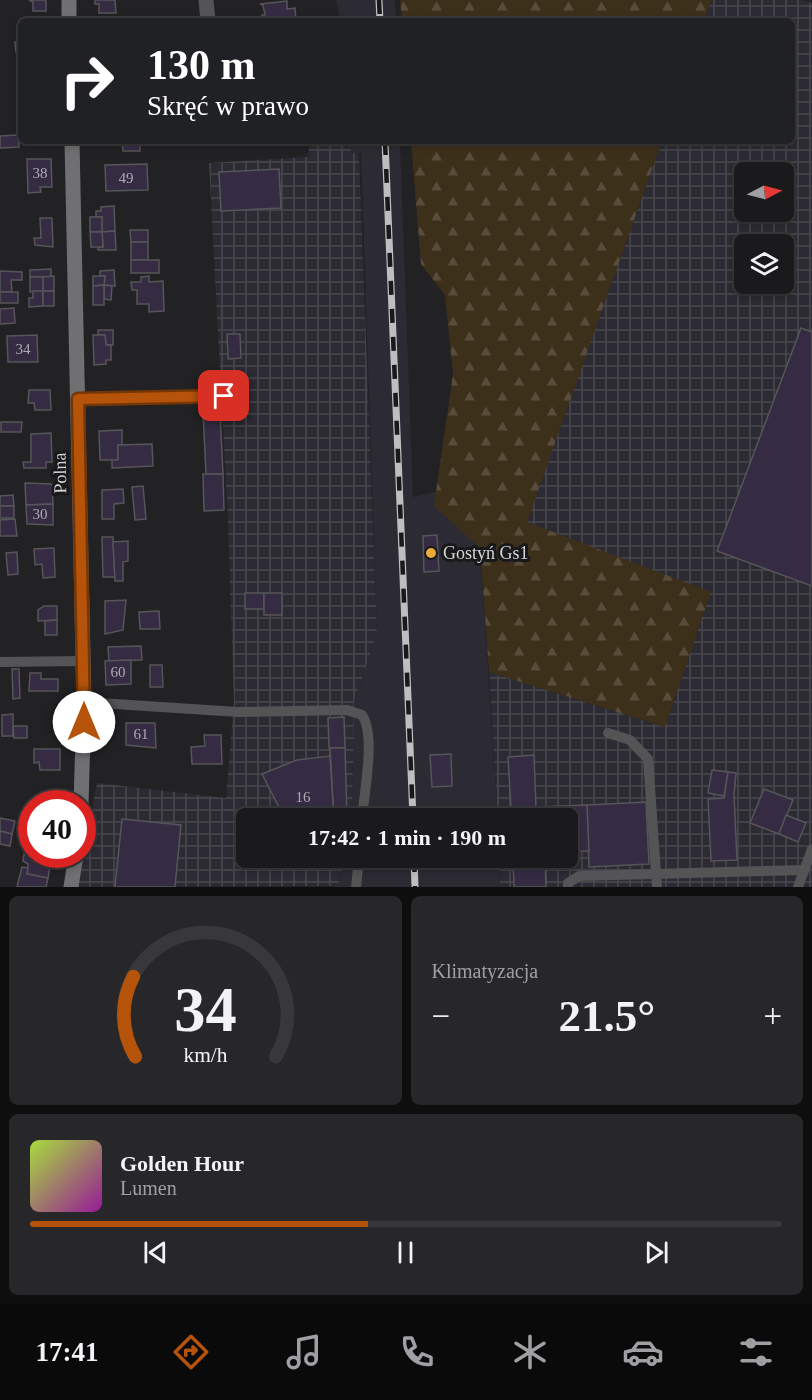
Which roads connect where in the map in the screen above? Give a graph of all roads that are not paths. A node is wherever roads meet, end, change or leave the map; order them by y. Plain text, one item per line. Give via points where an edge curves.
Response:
1 (69, 0) edge
2 (206, 0) edge
3 (69, 18) edge
4 (208, 18) edge
5 (72, 144) edge
6 (224, 396) dead end
7 (78, 399) junction
8 (83, 661) junction
9 (0, 662) edge
10 (84, 702) junction
11 (608, 733) dead end
12 (81, 790) edge
13 (363, 808) edge
14 (812, 849) edge
15 (74, 868) edge
16 (357, 868) edge
17 (804, 870) junction
18 (657, 874) junction
19 (71, 887) edge
20 (356, 887) edge
21 (568, 887) edge
22 (657, 887) edge
23 (798, 887) edge

1 - 3 street
2 - 4 street
5 - 7 street, Polna
6 - 7 lane
7 - 8 street, Polna
8 - 9 lane
8 - 10 street, Polna
10 - 12 street, Polna
10 - 13 lane via 238,712 347,710 362,715 369,737
11 - 18 lane via 630,740 648,759
14 - 17 lane
15 - 19 street
16 - 20 lane
17 - 18 lane
17 - 23 lane
18 - 21 lane via 579,876
18 - 22 lane

